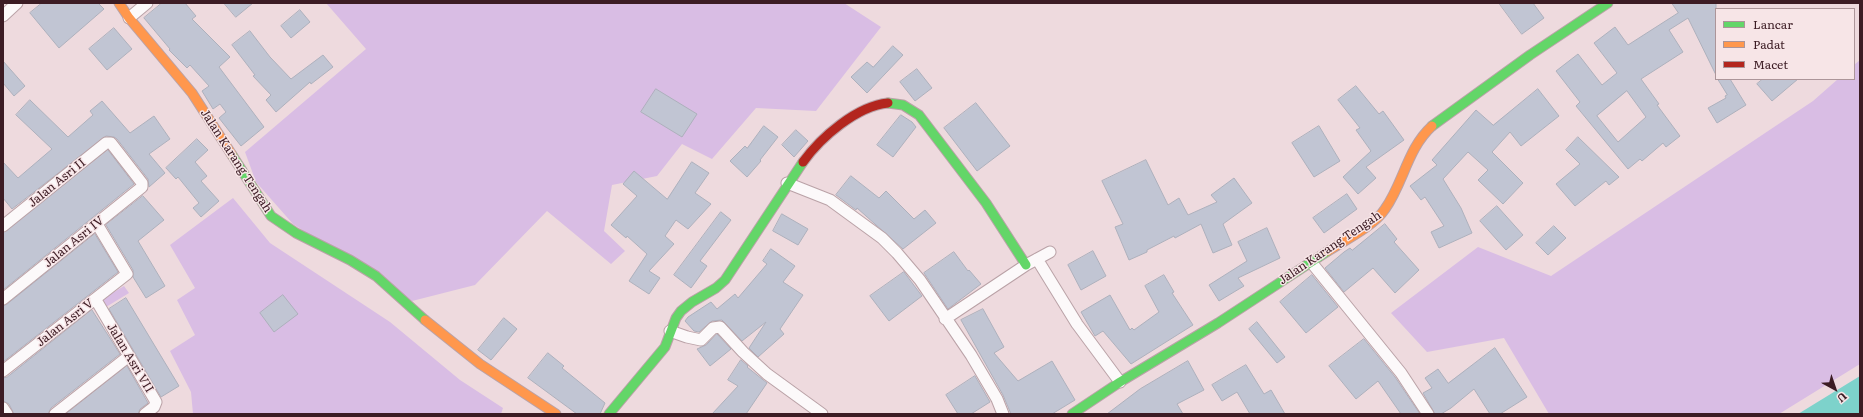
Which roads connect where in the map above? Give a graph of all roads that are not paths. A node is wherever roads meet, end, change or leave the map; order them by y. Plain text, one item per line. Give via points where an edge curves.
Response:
1 (17, 3) edge
2 (119, 3) edge
3 (147, 3) edge
4 (1608, 3) edge
5 (3, 16) edge
6 (129, 18) junction
7 (142, 182) joint
8 (787, 183) junction
9 (5, 219) edge
10 (97, 224) junction
11 (1050, 252) dead end
12 (1037, 259) junction
13 (1311, 262) junction
14 (1026, 265) junction
15 (3, 298) edge
16 (96, 300) junction
17 (945, 319) junction
18 (670, 331) junction
19 (129, 356) junction
20 (3, 371) edge
21 (1120, 382) junction
22 (3, 408) edge
23 (7, 414) edge
24 (55, 414) edge
25 (145, 414) edge
26 (556, 414) edge
27 (609, 414) edge
28 (822, 414) edge
29 (1003, 414) edge
30 (1072, 414) edge
31 (1428, 414) edge

1 - 5 street
2 - 6 street, Jalan Karang Tengah
3 - 6 street
4 - 13 street, Jalan Karang Tengah via 1436,122 1414,147 1386,209 1378,218
6 - 26 street, Jalan Karang Tengah via 192,93 271,216 284,227 352,260 376,277 456,346
7 - 9 street, Jalan Asri II via 111,143 106,143
7 - 10 street, Jalan Asri IV via 142,187
8 - 14 street via 819,144 848,119 878,105 900,103 914,110 934,133 986,203
8 - 17 street via 830,200 882,238 920,280
8 - 18 street via 724,281 682,309
10 - 15 street, Jalan Asri IV
10 - 16 street, Jalan Asri V via 127,274
11 - 12 street
12 - 14 street
12 - 21 street via 1076,324
13 - 21 street, Jalan Karang Tengah via 1218,324
13 - 31 street via 1401,373
14 - 17 street
16 - 19 street, Jalan Asri VII
16 - 20 street, Jalan Asri V
17 - 29 street via 977,364
18 - 27 street via 667,344
18 - 28 street via 701,340 714,328 720,327 767,374
19 - 24 street
19 - 25 street, Jalan Asri VII via 156,402
21 - 30 street, Jalan Karang Tengah
22 - 23 street

